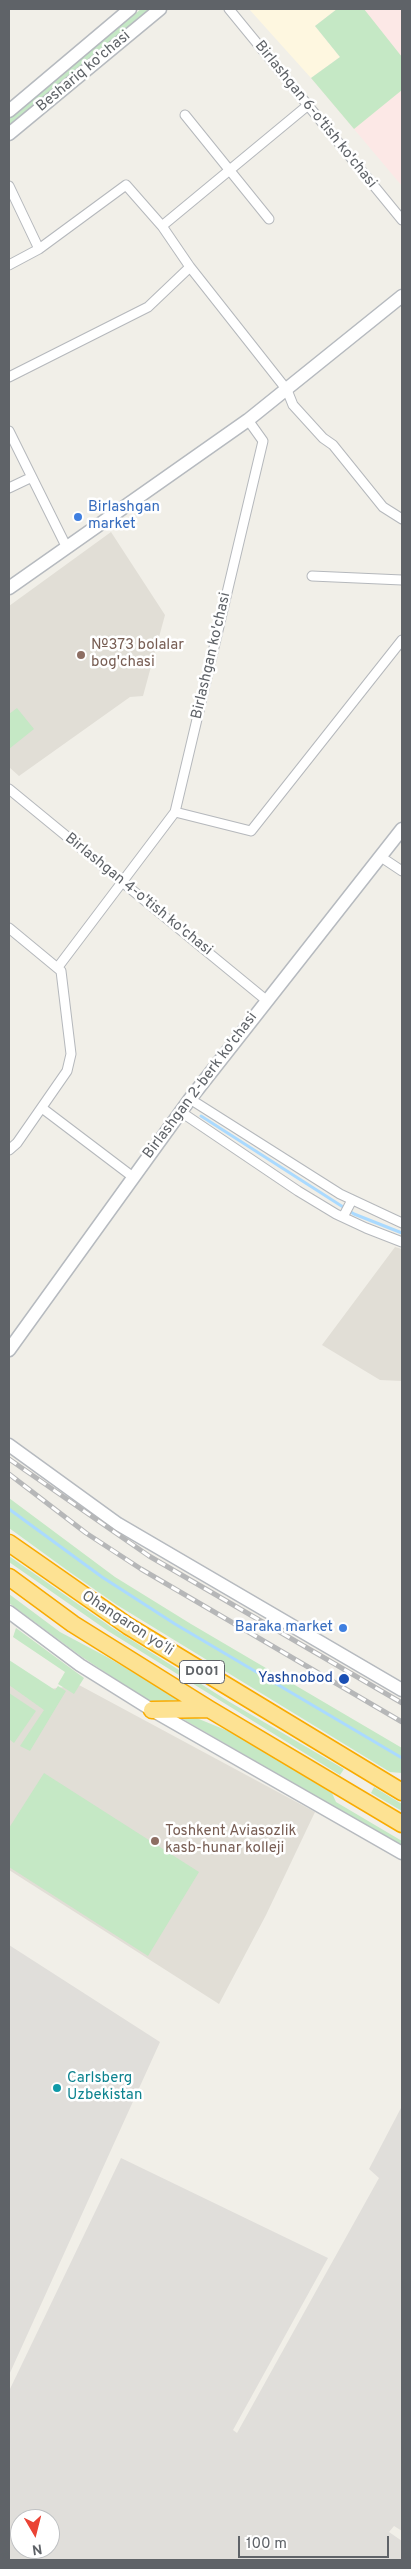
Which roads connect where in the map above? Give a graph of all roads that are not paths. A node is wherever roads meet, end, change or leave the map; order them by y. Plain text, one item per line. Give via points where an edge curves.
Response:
1 (130, 9) edge
2 (160, 9) edge
3 (229, 9) edge
4 (307, 106) junction
5 (9, 111) edge
6 (185, 115) dead end
7 (9, 134) edge
8 (230, 171) junction
9 (9, 186) edge
10 (269, 219) dead end
11 (402, 220) edge
12 (162, 226) junction
13 (39, 249) junction
14 (9, 265) edge
15 (190, 267) junction
16 (402, 296) edge
17 (9, 377) edge
18 (287, 390) junction
19 (248, 420) junction
20 (9, 431) edge
21 (30, 478) junction
22 (9, 488) edge
23 (402, 519) edge
24 (66, 546) junction
25 (312, 576) dead end
26 (402, 580) edge
27 (9, 588) edge
28 (402, 640) edge
29 (9, 789) edge
30 (175, 812) junction
31 (402, 829) edge
32 (381, 857) junction
33 (402, 872) edge
34 (122, 882) junction
35 (9, 928) edge
36 (58, 967) junction
37 (266, 1000) junction
38 (190, 1099) junction
39 (42, 1108) junction
40 (181, 1112) junction
41 (9, 1150) edge
42 (133, 1177) junction
43 (347, 1209) junction
44 (402, 1223) edge
45 (402, 1242) edge
46 (9, 1350) edge
47 (9, 1445) edge
48 (9, 1542) edge
49 (9, 1577) edge
50 (9, 1612) edge
51 (402, 1690) edge
52 (209, 1709) junction
53 (152, 1710) junction
54 (348, 1759) junction
55 (346, 1791) junction
56 (402, 1792) edge
57 (402, 1824) edge
58 (402, 1853) edge

1 - 5 main road, Beshariq ko'chasi
2 - 7 main road, Beshariq ko'chasi
3 - 4 street, Birlashgan 6-o'tish ko'chasi
4 - 8 street
4 - 11 street, Birlashgan 6-o'tish ko'chasi
6 - 8 street
8 - 10 street
8 - 12 street
9 - 13 street
12 - 13 street via 126,185
12 - 15 street
13 - 14 street
15 - 17 street via 148,307
15 - 18 street
16 - 18 main road
18 - 19 main road
18 - 23 street via 293,405 333,445 383,507
19 - 24 main road
19 - 30 street, Birlashgan ko'chasi via 263,441
20 - 21 street
21 - 22 street
21 - 24 street
24 - 27 main road
25 - 26 street
28 - 30 street via 251,831
29 - 34 street, Birlashgan 4-o'tish ko'chasi
30 - 34 street, Birlashgan ko'chasi
31 - 32 main road, Birlashgan 2-berk ko'chasi
32 - 33 street
32 - 37 main road, Birlashgan 2-berk ko'chasi
34 - 36 street, Birlashgan ko'chasi
34 - 37 street, Birlashgan 4-o'tish ko'chasi
35 - 36 street
36 - 39 street via 64,980 71,1060 67,1072
37 - 38 main road, Birlashgan 2-berk ko'chasi
38 - 40 main road, Birlashgan 2-berk ko'chasi
38 - 43 street
39 - 41 street
39 - 42 street
40 - 42 main road, Birlashgan 2-berk ko'chasi
40 - 43 street via 298,1191
42 - 46 main road, Birlashgan 2-berk ko'chasi
43 - 44 street
43 - 45 street
47 - 51 main road via 118,1524
48 - 54 highway, Ohangaron yoʻli / D001 via 128,1626
49 - 52 highway, Ohangaron yoʻli / D001 via 73,1624
50 - 53 main road via 80,1665
52 - 53 highway
52 - 55 highway, Ohangaron yoʻli / D001
53 - 58 main road
54 - 55 highway via 356,1770 357,1778 355,1785
54 - 56 highway, Ohangaron yoʻli / D001
55 - 57 highway, Ohangaron yoʻli / D001

